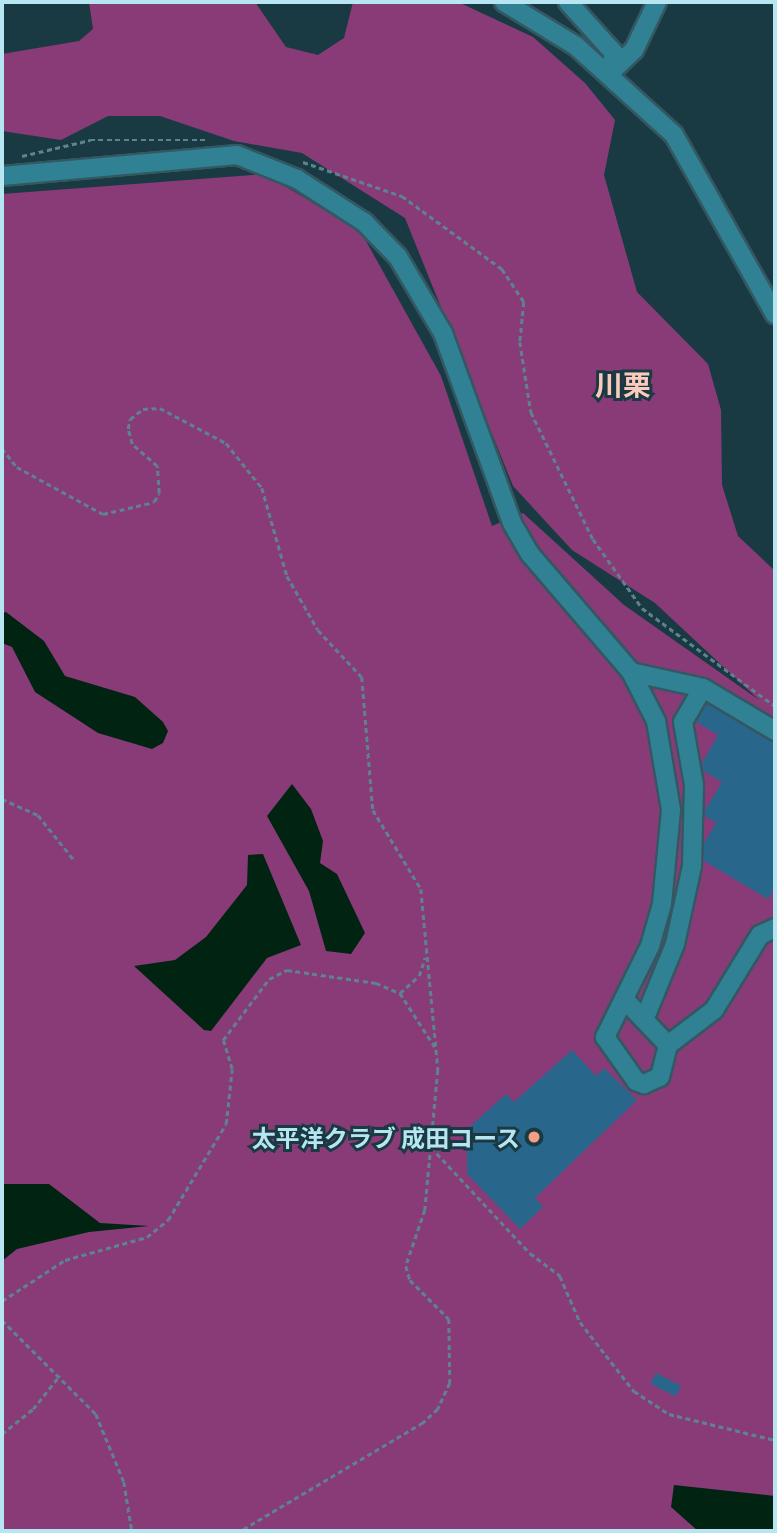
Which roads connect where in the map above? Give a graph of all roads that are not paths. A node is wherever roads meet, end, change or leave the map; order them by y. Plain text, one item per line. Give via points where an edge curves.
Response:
1 (504, 2) edge
2 (568, 2) edge
3 (657, 2) edge
4 (610, 74) junction
5 (2, 176) edge
6 (775, 314) edge
7 (631, 672) junction
8 (703, 688) junction
9 (775, 731) edge
10 (775, 912) edge
11 (768, 932) edge
12 (624, 999) junction
13 (644, 1020) junction
14 (668, 1045) junction

1 - 4 street
2 - 4 street via 614,53
3 - 4 street via 634,50
4 - 6 street via 687,154
5 - 7 street via 237,155 267,163 364,222 426,296 512,523 530,554
7 - 8 street
7 - 12 street via 656,721 671,810 662,904
8 - 9 street
8 - 13 street via 683,722 694,785 692,866 675,944
10 - 11 street
11 - 14 street via 714,1010
12 - 13 street
12 - 14 street via 605,1037 636,1081 660,1077
13 - 14 street

